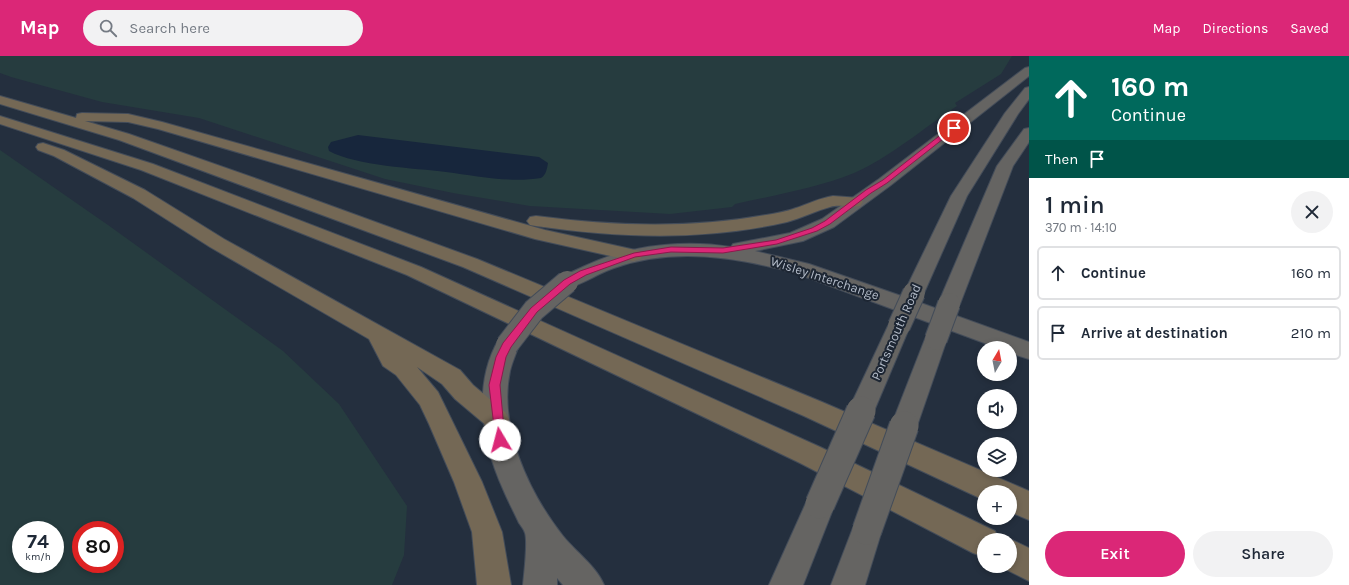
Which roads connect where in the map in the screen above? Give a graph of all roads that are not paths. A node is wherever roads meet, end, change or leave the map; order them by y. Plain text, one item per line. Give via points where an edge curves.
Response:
1 (1029, 70) edge
2 (1029, 91) edge
3 (0, 100) edge
4 (55, 116) junction
5 (0, 120) edge
6 (0, 131) edge
7 (1029, 132) edge
8 (854, 202) junction
9 (475, 217) junction
10 (723, 250) junction
11 (634, 255) junction
12 (379, 336) junction
13 (1029, 351) edge
14 (496, 419) junction
15 (982, 485) edge
16 (1017, 501) edge
17 (1029, 506) edge
18 (541, 531) junction
19 (977, 539) edge
20 (1017, 559) edge
21 (1029, 565) edge
22 (494, 585) edge
23 (540, 585) edge
24 (587, 585) edge
25 (786, 585) edge
26 (848, 585) edge

1 - 8 highway via 885,182
2 - 25 highway, Portsmouth Road, bridge via 959,196 861,411
3 - 4 highway
4 - 9 highway via 128,118 162,126
4 - 15 highway via 254,183 470,263 806,406
5 - 19 highway via 147,167 414,271 802,452
6 - 12 highway via 59,153 139,194
7 - 26 highway, bridge via 1004,166 949,304
8 - 9 highway via 833,201 774,219 691,230 595,229 515,218
8 - 10 highway via 828,223 796,236 777,242
9 - 11 highway via 566,241
10 - 11 highway, Wisley Interchange via 676,249
10 - 13 highway, Wisley Interchange via 792,264
11 - 14 highway, Wisley Interchange, bridge via 583,273 567,282 534,310 501,357 494,385
12 - 14 highway via 450,377
12 - 22 highway via 391,360 404,369 429,399 445,430 487,532
14 - 18 highway, Wisley Interchange via 505,458 519,491
16 - 17 highway
18 - 23 highway
18 - 24 highway, Wisley Interchange
20 - 21 highway

